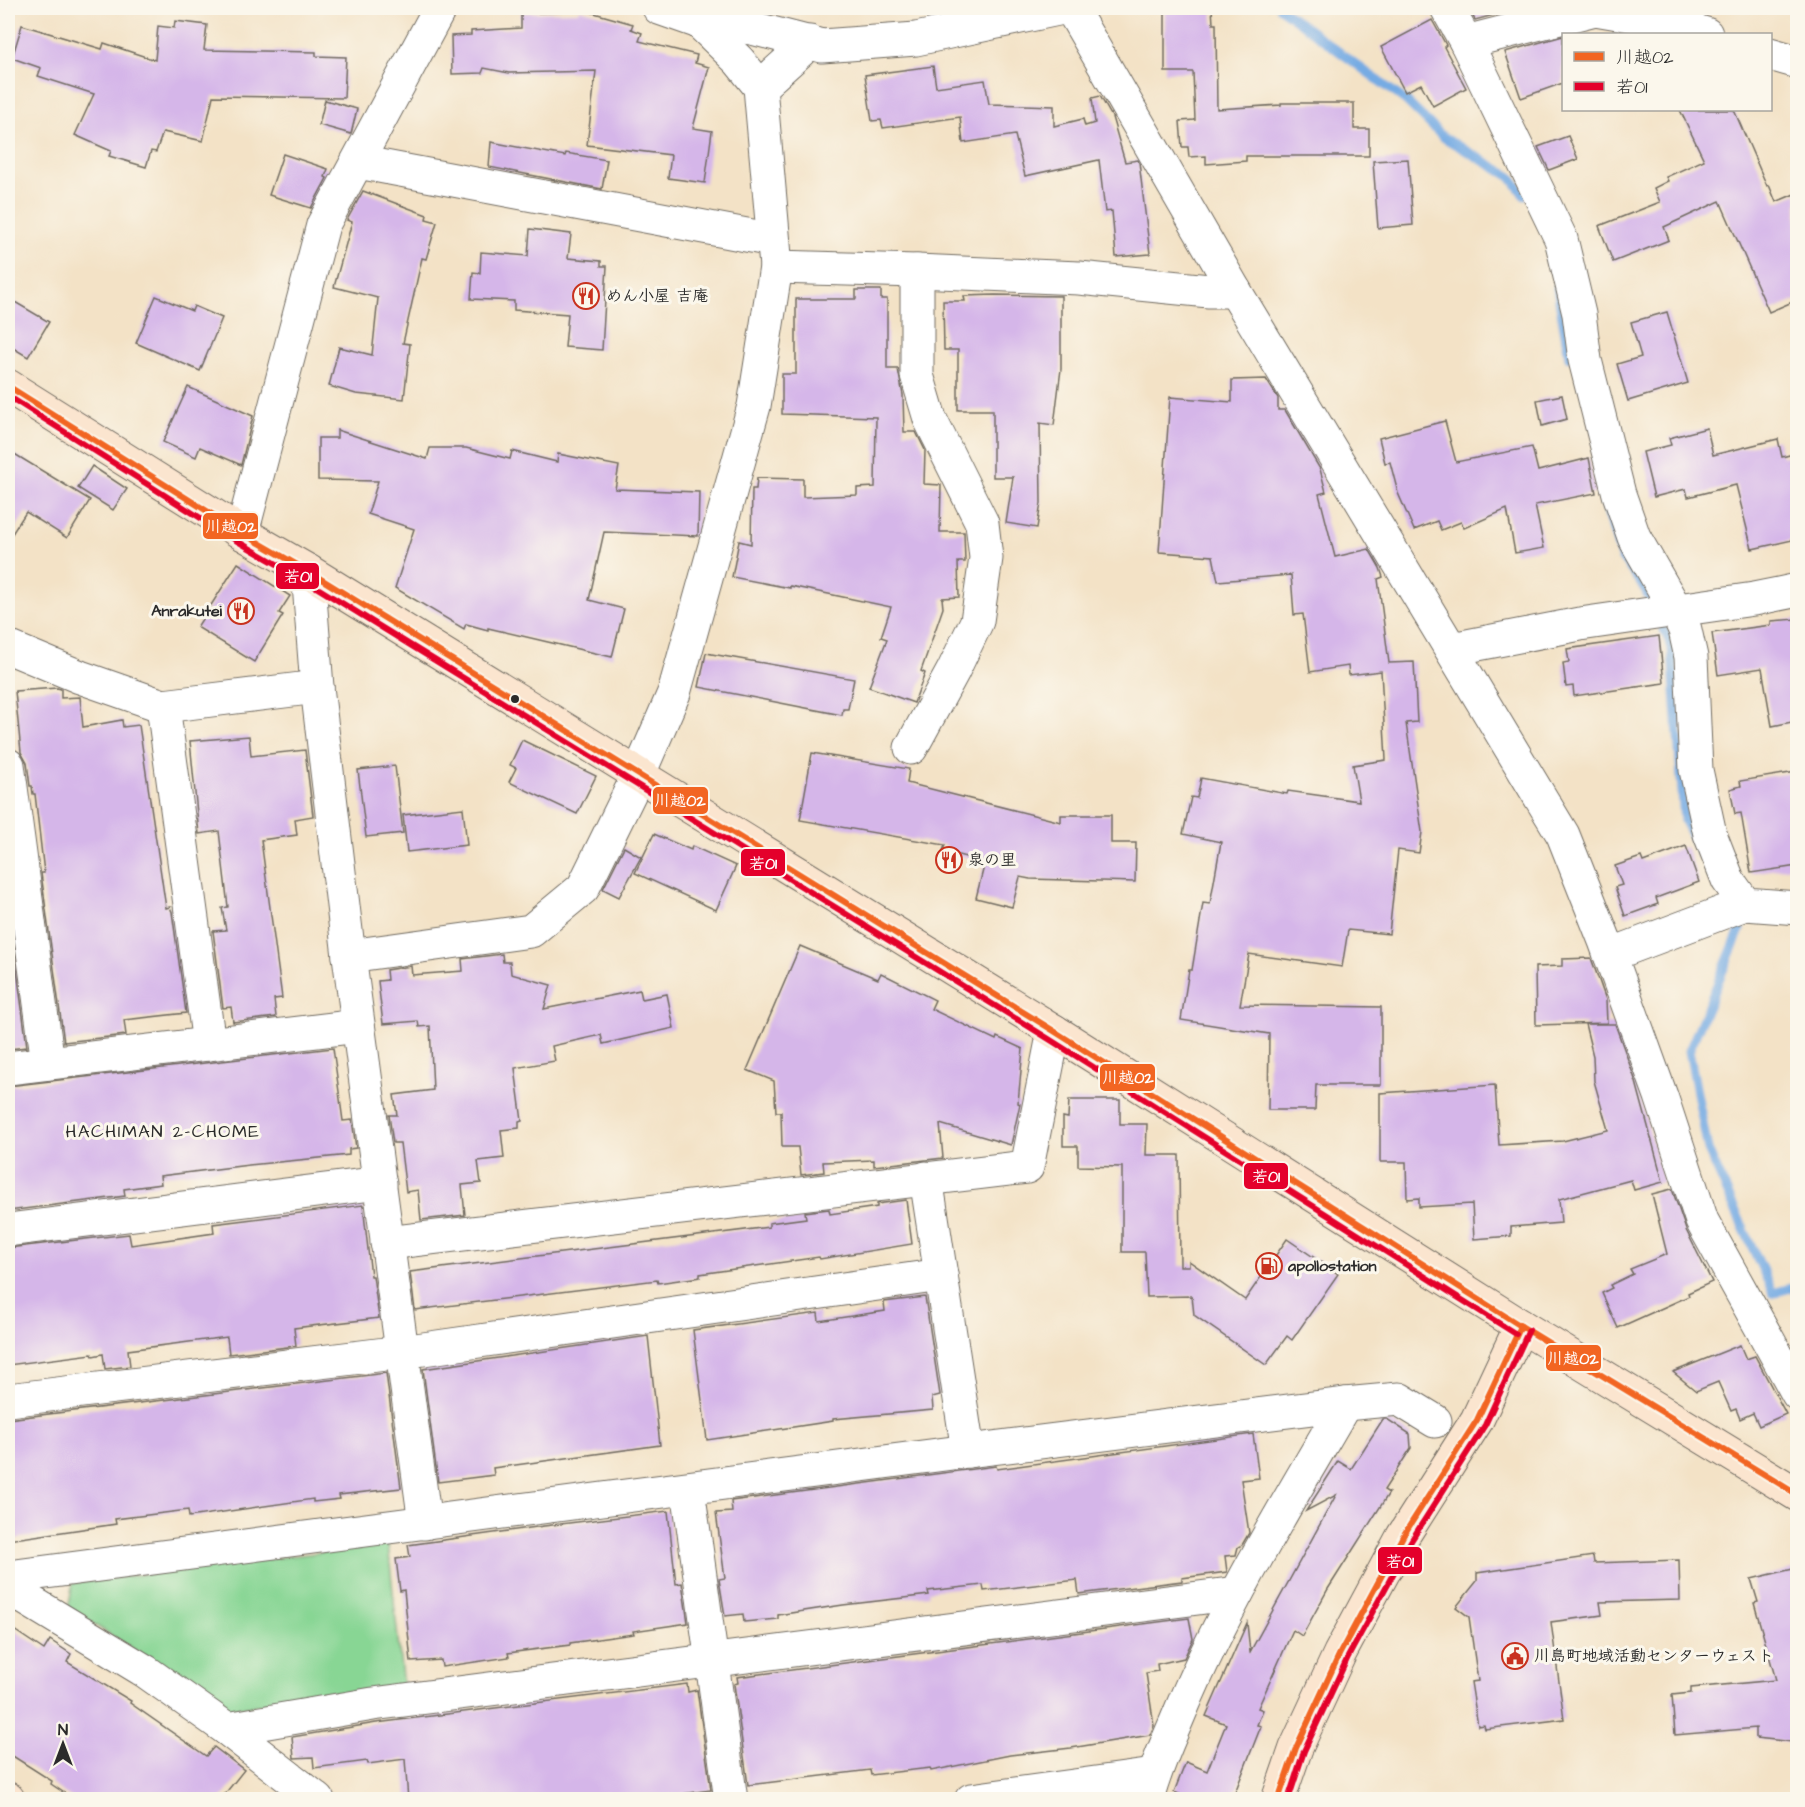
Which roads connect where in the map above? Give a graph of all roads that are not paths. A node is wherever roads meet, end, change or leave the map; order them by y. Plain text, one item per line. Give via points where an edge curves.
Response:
1 (440, 8) edge
2 (659, 8) edge
3 (1063, 8) edge
4 (1071, 8) edge
5 (1447, 8) edge
6 (699, 22) junction
7 (1703, 33) edge
8 (810, 42) junction
9 (1466, 42) junction
10 (1772, 55) edge
11 (1797, 62) edge
12 (760, 87) junction
13 (358, 162) junction
14 (774, 254) junction
15 (917, 271) junction
16 (1235, 291) junction
17 (8, 386) edge
18 (242, 533) junction
19 (309, 572) junction
20 (1797, 590) edge
21 (1676, 609) junction
22 (8, 647) edge
23 (1452, 649) junction
24 (317, 687) junction
25 (163, 706) junction
26 (911, 748) dead end
27 (8, 765) edge
28 (638, 776) junction
29 (1745, 904) junction
30 (1797, 908) edge
31 (1610, 955) junction
32 (350, 956) junction
33 (358, 1026) junction
34 (1054, 1031) junction
35 (209, 1044) junction
36 (48, 1063) junction
37 (8, 1068) edge
38 (926, 1178) junction
39 (380, 1183) junction
40 (8, 1230) edge
41 (387, 1243) junction
42 (941, 1275) junction
43 (1521, 1326) junction
44 (402, 1352) junction
45 (1797, 1394) edge
46 (8, 1400) edge
47 (1345, 1404) junction
48 (1435, 1421) dead end
49 (968, 1451) junction
50 (688, 1489) junction
51 (1797, 1495) edge
52 (425, 1523) junction
53 (8, 1577) edge
54 (8, 1588) edge
55 (1237, 1593) junction
56 (712, 1661) junction
57 (227, 1729) junction
58 (1150, 1787) edge
59 (318, 1800) edge
60 (731, 1800) edge
61 (971, 1800) edge
62 (1278, 1800) edge

1 - 13 street
2 - 6 street
3 - 8 street via 916,39 822,46
4 - 16 street
5 - 9 street
6 - 8 street via 752,28
6 - 12 street
7 - 9 street via 1659,20 1595,9
8 - 12 street
9 - 21 street via 1561,238 1585,360 1619,494 1634,537
10 - 11 street
12 - 14 street
13 - 14 street
13 - 18 street via 323,225
14 - 15 street
14 - 28 street via 758,385 744,446 674,693
15 - 16 street via 1079,278
15 - 26 street via 917,375 930,419 982,523 986,558 977,621
16 - 23 street
17 - 18 street
18 - 19 street
19 - 24 street
19 - 28 street
20 - 21 street
21 - 23 street
21 - 29 street via 1691,657 1696,770 1703,805 1728,880
22 - 25 street
23 - 31 street via 1563,835
24 - 25 street
24 - 32 street
25 - 35 street
27 - 36 street
28 - 32 street via 583,888 531,931
28 - 34 street
29 - 30 street
29 - 31 street
31 - 45 street via 1702,1221
32 - 33 street
33 - 35 street
33 - 39 street
34 - 38 street via 1027,1167
34 - 43 street
35 - 36 street
36 - 37 street
38 - 41 street
38 - 42 street
39 - 40 street
39 - 41 street
41 - 44 street
42 - 44 street
42 - 49 street
43 - 51 street
43 - 62 street via 1477,1420 1402,1536 1340,1653 1296,1748
44 - 46 street
44 - 52 street
47 - 48 street via 1399,1399
47 - 49 street
47 - 55 street
49 - 50 street
50 - 52 street
50 - 56 street
52 - 53 street
54 - 57 street via 145,1671
55 - 56 street
55 - 58 street via 1197,1672
56 - 57 street via 373,1704
56 - 60 street
57 - 59 street
58 - 61 street

